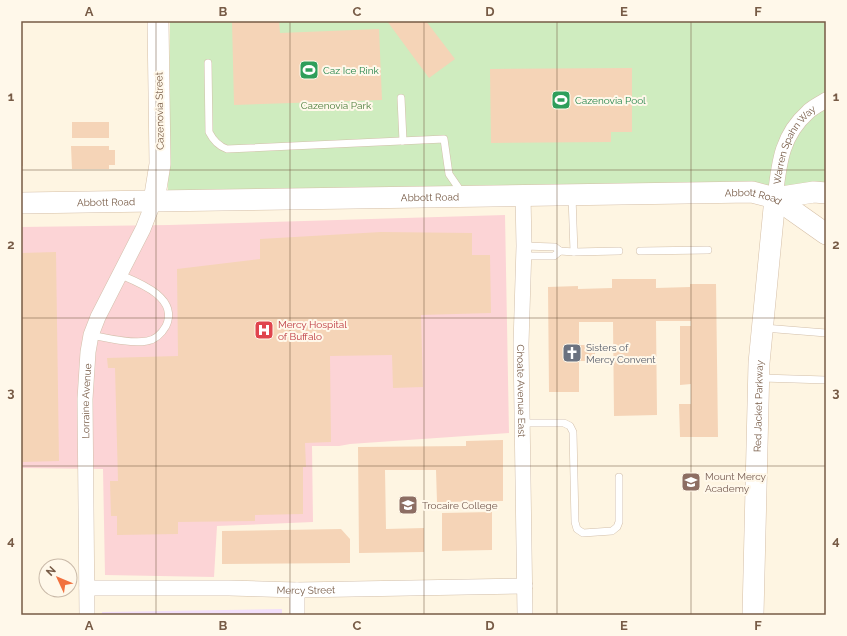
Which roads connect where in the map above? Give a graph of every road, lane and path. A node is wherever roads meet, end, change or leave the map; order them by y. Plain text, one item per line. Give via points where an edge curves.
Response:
1 (158, 21) edge
2 (208, 63) dead end
3 (401, 98) dead end
4 (826, 100) edge
5 (403, 141) junction
6 (826, 193) edge
7 (523, 195) junction
8 (572, 196) junction
9 (465, 197) junction
10 (775, 198) junction
11 (154, 201) junction
12 (21, 202) edge
13 (826, 234) edge
14 (708, 250) dead end
15 (523, 251) junction
16 (619, 251) dead end
17 (640, 251) dead end
18 (574, 252) junction
19 (120, 275) junction
20 (763, 327) junction
21 (826, 333) edge
22 (91, 335) junction
23 (759, 378) junction
24 (826, 380) edge
25 (523, 423) junction
26 (619, 477) dead end
27 (525, 586) junction
28 (87, 588) junction
29 (297, 590) junction
30 (87, 615) edge
31 (297, 615) edge
32 (525, 615) edge
33 (753, 615) edge

1 - 11 street, Cazenovia Street via 160,164
2 - 5 lane via 209,132 220,146 228,149
3 - 5 lane
4 - 10 street, Warren Spahn Way via 798,121 785,143
5 - 9 lane via 444,139 449,174
6 - 10 street via 814,192
7 - 8 street, Abbott Road
7 - 9 street, Abbott Road
7 - 15 street, Choate Avenue East
8 - 10 street, Abbott Road via 752,192
8 - 18 lane
9 - 11 street, Abbott Road
10 - 13 street, Abbott Road
10 - 20 street, Red Jacket Parkway
11 - 12 street, Abbott Road
11 - 19 street, Lorraine Avenue
14 - 17 lane
15 - 18 lane via 554,256 560,251
15 - 25 street, Choate Avenue East
16 - 18 lane
19 - 22 street, Lorraine Avenue
19 - 22 lane via 151,289 162,299 168,312 167,324 158,336 147,341 123,341
20 - 21 lane
20 - 23 street, Red Jacket Parkway
22 - 28 street, Lorraine Avenue via 85,399
23 - 24 lane
23 - 33 street, Red Jacket Parkway
25 - 26 lane via 564,423 570,426 573,432 575,522 577,529 583,533 612,531 617,528
25 - 27 street, Choate Avenue East
27 - 29 street, Mercy Street
27 - 32 street, Choate Avenue East
28 - 29 street, Mercy Street
28 - 30 street, Lorraine Avenue
29 - 31 street

